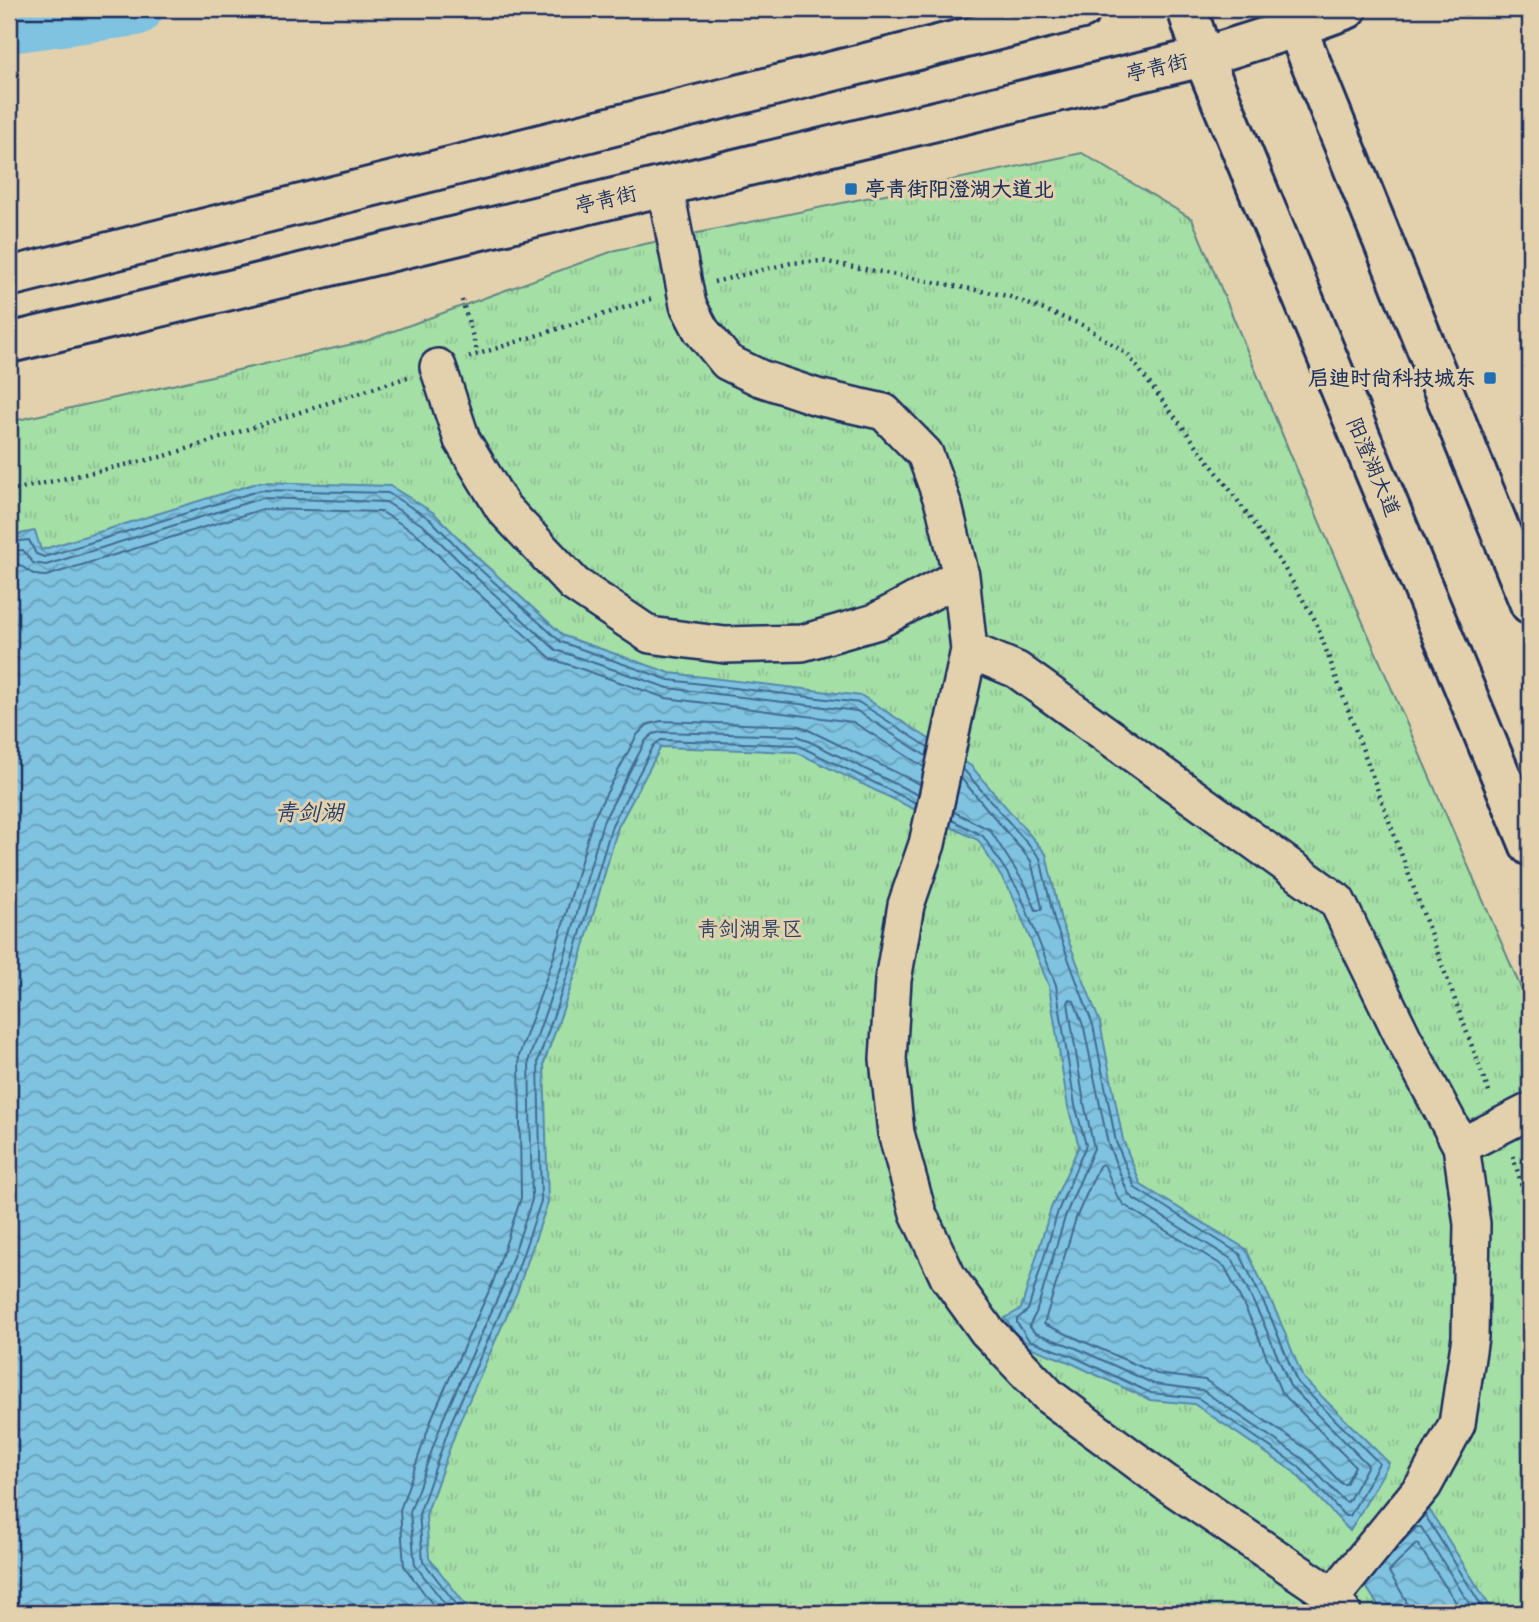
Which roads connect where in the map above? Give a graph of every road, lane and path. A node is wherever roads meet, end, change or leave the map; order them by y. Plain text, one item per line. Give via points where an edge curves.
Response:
1 (1082, 9) edge
2 (1187, 9) edge
3 (1347, 9) edge
4 (1292, 18) edge
5 (1203, 57) junction
6 (665, 186) junction
7 (9, 277) edge
8 (462, 300) dead end
9 (9, 343) edge
10 (478, 354) dead end
11 (438, 367) dead end
12 (961, 576) junction
13 (1530, 604) edge
14 (970, 650) junction
15 (1530, 846) edge
16 (1530, 1111) edge
17 (1461, 1146) junction
18 (1338, 1605) edge

1 - 7 main road
2 - 5 main road, 阳澄湖大道
3 - 4 main road, 亭青街
4 - 5 main road, 亭青街
4 - 13 main road
5 - 6 main road, 亭青街
5 - 15 main road, 阳澄湖大道
6 - 9 main road, 亭青街
6 - 12 lane via 688,305 701,330 727,362 760,378 884,412 925,454 944,506
8 - 10 path
11 - 12 lane via 462,440 503,508 574,584 650,635 725,645 802,643 875,622
12 - 14 lane
14 - 17 lane via 1017,670 1337,901
14 - 18 lane via 927,844 906,905 893,980 888,1059 896,1133 918,1213 948,1277 979,1320 1050,1397
16 - 17 lane
17 - 18 lane via 1472,1224 1470,1337 1457,1424 1424,1485

